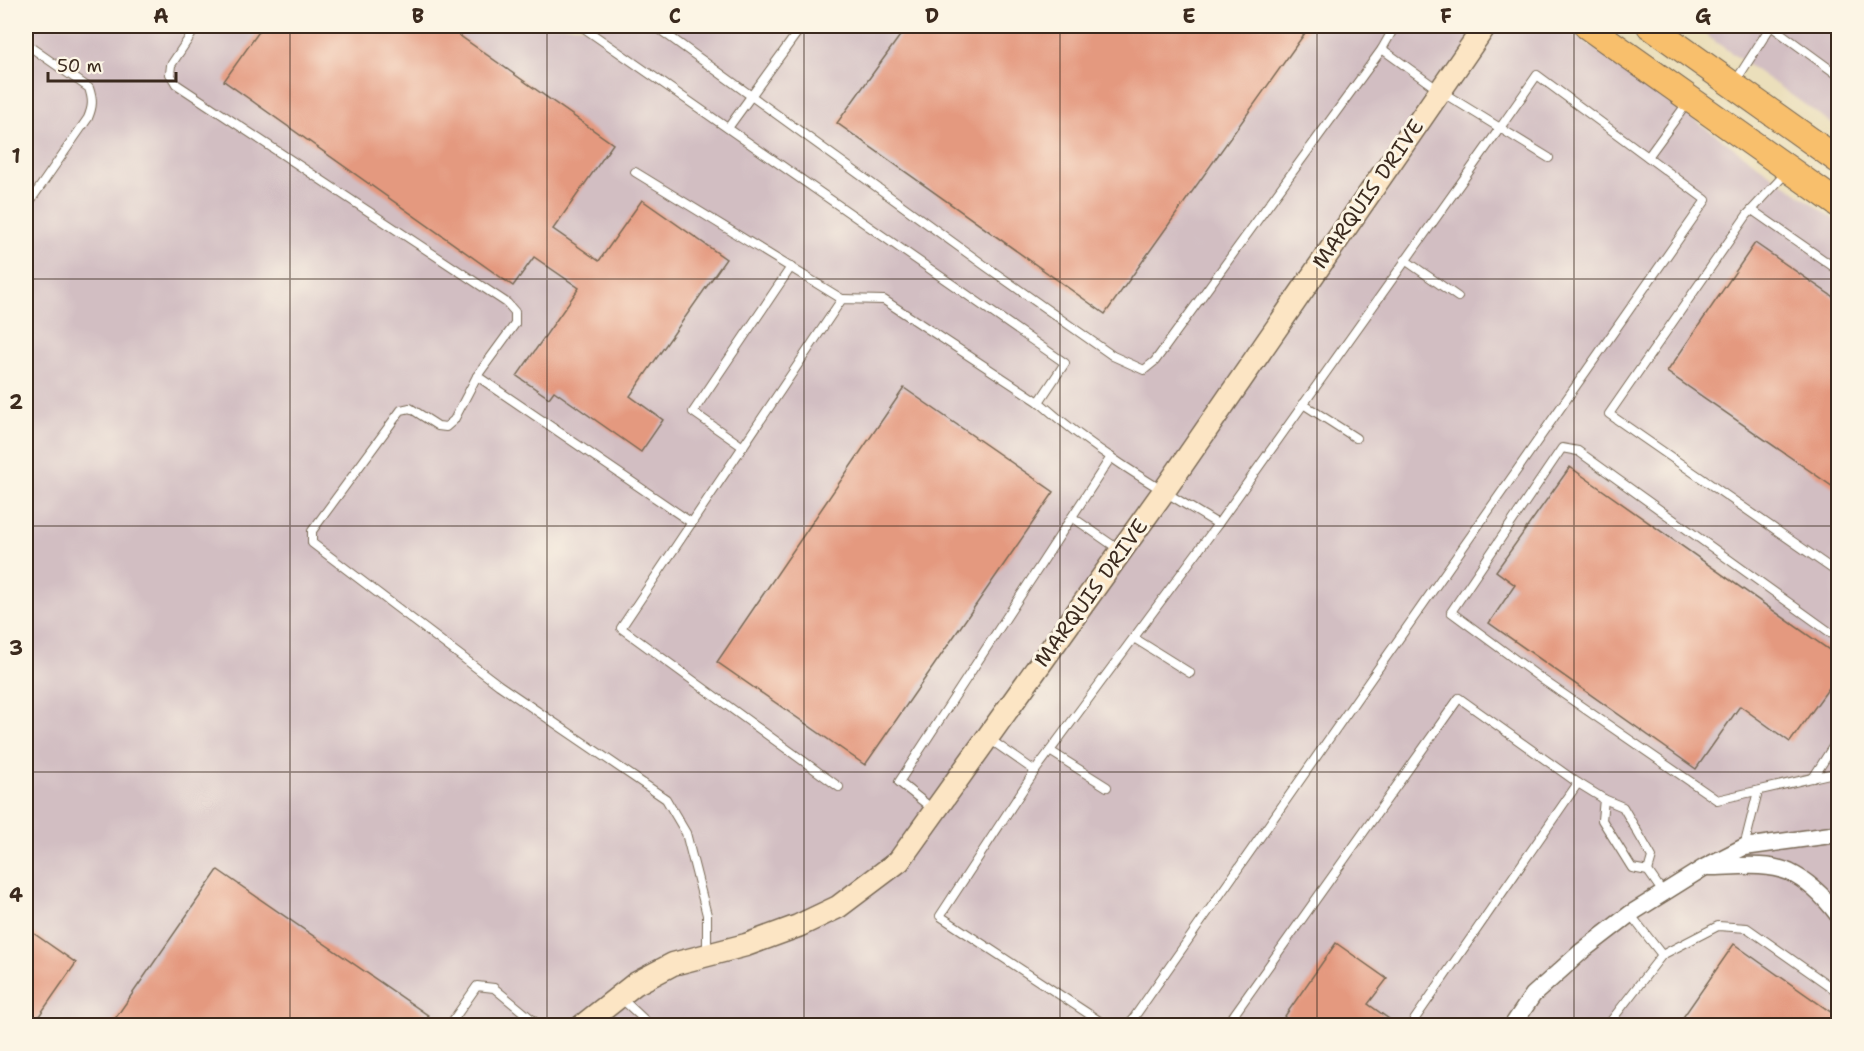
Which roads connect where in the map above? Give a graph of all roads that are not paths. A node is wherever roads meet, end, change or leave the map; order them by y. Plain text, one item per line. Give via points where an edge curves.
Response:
1 (197, 26) edge
2 (581, 26) edge
3 (655, 26) edge
4 (802, 26) edge
5 (1395, 26) edge
6 (1485, 26) edge
7 (1587, 26) edge
8 (1650, 26) edge
9 (26, 44) edge
10 (1382, 49) junction
11 (1839, 75) edge
12 (1733, 85) junction
13 (1440, 91) junction
14 (752, 96) junction
15 (1690, 99) junction
16 (728, 128) junction
17 (1500, 128) junction
18 (1648, 157) junction
19 (1549, 158) dead end
20 (1839, 160) edge
21 (1789, 169) junction
22 (635, 172) dead end
23 (1839, 204) edge
24 (26, 207) edge
25 (1752, 210) junction
26 (1405, 260) junction
27 (790, 267) junction
28 (1839, 270) edge
29 (1458, 297) dead end
30 (842, 299) junction
31 (477, 376) junction
32 (1039, 402) junction
33 (1303, 405) junction
34 (1356, 438) dead end
35 (743, 447) junction
36 (1111, 457) junction
37 (1164, 492) junction
38 (1072, 516) junction
39 (692, 523) junction
40 (1218, 524) junction
41 (1121, 552) junction
42 (1839, 573) edge
43 (1134, 638) junction
44 (1839, 638) edge
45 (1190, 673) dead end
46 (988, 738) junction
47 (1839, 739) edge
48 (1050, 751) junction
49 (1035, 771) junction
50 (1839, 772) edge
51 (1813, 778) junction
52 (1578, 783) junction
53 (839, 787) dead end
54 (1107, 787) dead end
55 (1758, 791) junction
56 (1604, 799) junction
57 (936, 811) junction
58 (1839, 834) edge
59 (1744, 847) junction
60 (1705, 867) junction
61 (1648, 871) junction
62 (1664, 894) junction
63 (1630, 914) junction
64 (1839, 915) edge
65 (707, 954) junction
66 (1662, 956) junction
67 (1839, 992) edge
68 (619, 996) junction
69 (449, 1026) edge
70 (540, 1026) edge
71 (582, 1026) edge
72 (651, 1026) edge
73 (1107, 1026) edge
74 (1128, 1026) edge
75 (1226, 1026) edge
76 (1410, 1026) edge
77 (1512, 1026) edge
78 (1607, 1026) edge

1 - 31 lane via 171,65 170,74 176,84 507,303 515,312 515,324
2 - 16 lane
3 - 14 lane
4 - 14 lane
5 - 10 lane
6 - 13 street, MARQUIS DRIVE
7 - 15 main road
8 - 12 main road
9 - 24 lane via 89,88 93,98 88,118
10 - 13 lane
10 - 14 lane via 1155,361 1144,370 1113,356
11 - 12 lane via 1771,26
12 - 20 main road
13 - 17 lane
13 - 37 street, MARQUIS DRIVE
14 - 16 lane
15 - 18 lane
15 - 21 main road
16 - 32 lane via 1065,363
17 - 18 lane via 1537,75
17 - 19 lane
17 - 26 lane
18 - 74 lane via 1706,200
21 - 23 main road
21 - 25 lane
22 - 27 lane
25 - 28 lane
25 - 42 lane via 1609,414
26 - 29 lane
26 - 33 lane
27 - 30 lane
27 - 35 lane via 693,412
30 - 32 lane via 884,300
30 - 35 lane
31 - 39 lane
31 - 65 lane via 446,428 410,408 401,410 312,531 312,543 499,685 666,799 686,833 707,915
32 - 36 lane
33 - 34 lane
33 - 40 lane
35 - 39 lane
36 - 37 lane
36 - 38 lane
37 - 40 lane
37 - 41 street, MARQUIS DRIVE
38 - 41 lane
38 - 57 lane via 899,782
39 - 53 lane via 621,628
40 - 43 lane
41 - 46 street, MARQUIS DRIVE
43 - 45 lane
43 - 48 lane
44 - 55 lane via 1578,451 1562,448 1451,612 1717,800
46 - 49 lane
46 - 57 street, MARQUIS DRIVE
47 - 51 lane
48 - 49 lane
48 - 54 lane
49 - 73 lane via 940,916
50 - 51 lane
51 - 55 lane
52 - 56 lane
52 - 75 lane via 1459,698
52 - 76 lane
55 - 59 lane
56 - 61 lane via 1623,807 1652,857
56 - 61 lane via 1602,820 1612,837 1632,868
57 - 65 street, MARQUIS DRIVE via 899,861 837,907 798,927
58 - 59 street
59 - 60 street
60 - 62 street
60 - 64 street via 1761,866 1788,872
61 - 62 lane
62 - 63 street
63 - 66 lane
63 - 77 street via 1533,995
65 - 68 street, MARQUIS DRIVE via 673,964
66 - 67 lane via 1718,926 1747,928
66 - 78 lane
68 - 71 street, MARQUIS DRIVE
68 - 72 lane
69 - 70 lane via 477,986 494,988

